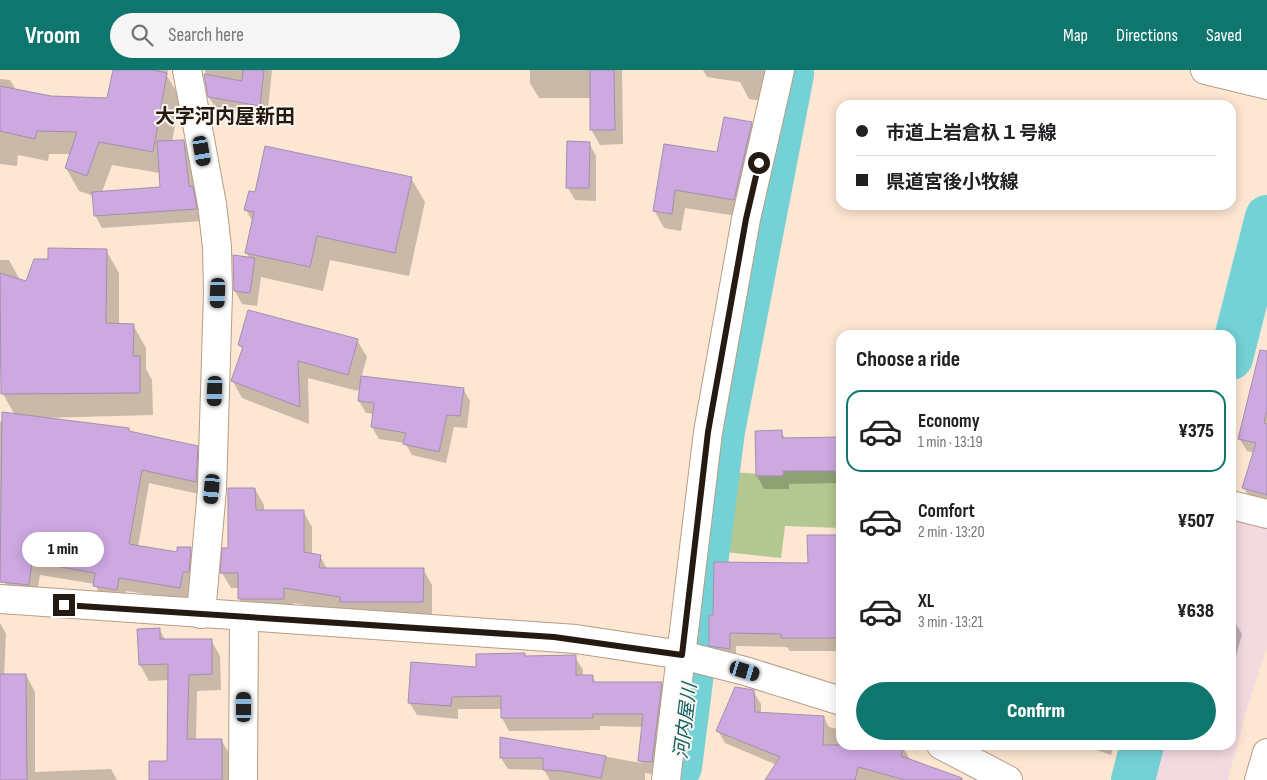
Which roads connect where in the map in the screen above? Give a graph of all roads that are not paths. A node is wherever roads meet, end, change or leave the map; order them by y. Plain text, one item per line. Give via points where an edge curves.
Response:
1 (187, 70) edge
2 (780, 70) edge
3 (1206, 70) edge
4 (1267, 85) edge
5 (1236, 505) edge
6 (1267, 514) edge
7 (0, 599) edge
8 (201, 614) junction
9 (244, 617) junction
10 (682, 655) junction
11 (836, 699) edge
12 (951, 750) edge
13 (1267, 753) edge
14 (243, 780) edge
15 (666, 780) edge
16 (1008, 780) edge
17 (1259, 780) edge

1 - 8 main road via 217,247 212,489
2 - 10 main road via 746,219 708,432
3 - 4 main road
5 - 6 main road
7 - 8 main road
8 - 9 main road
9 - 10 main road via 554,637
9 - 14 main road
10 - 11 main road
10 - 15 main road
12 - 16 main road
13 - 17 main road

